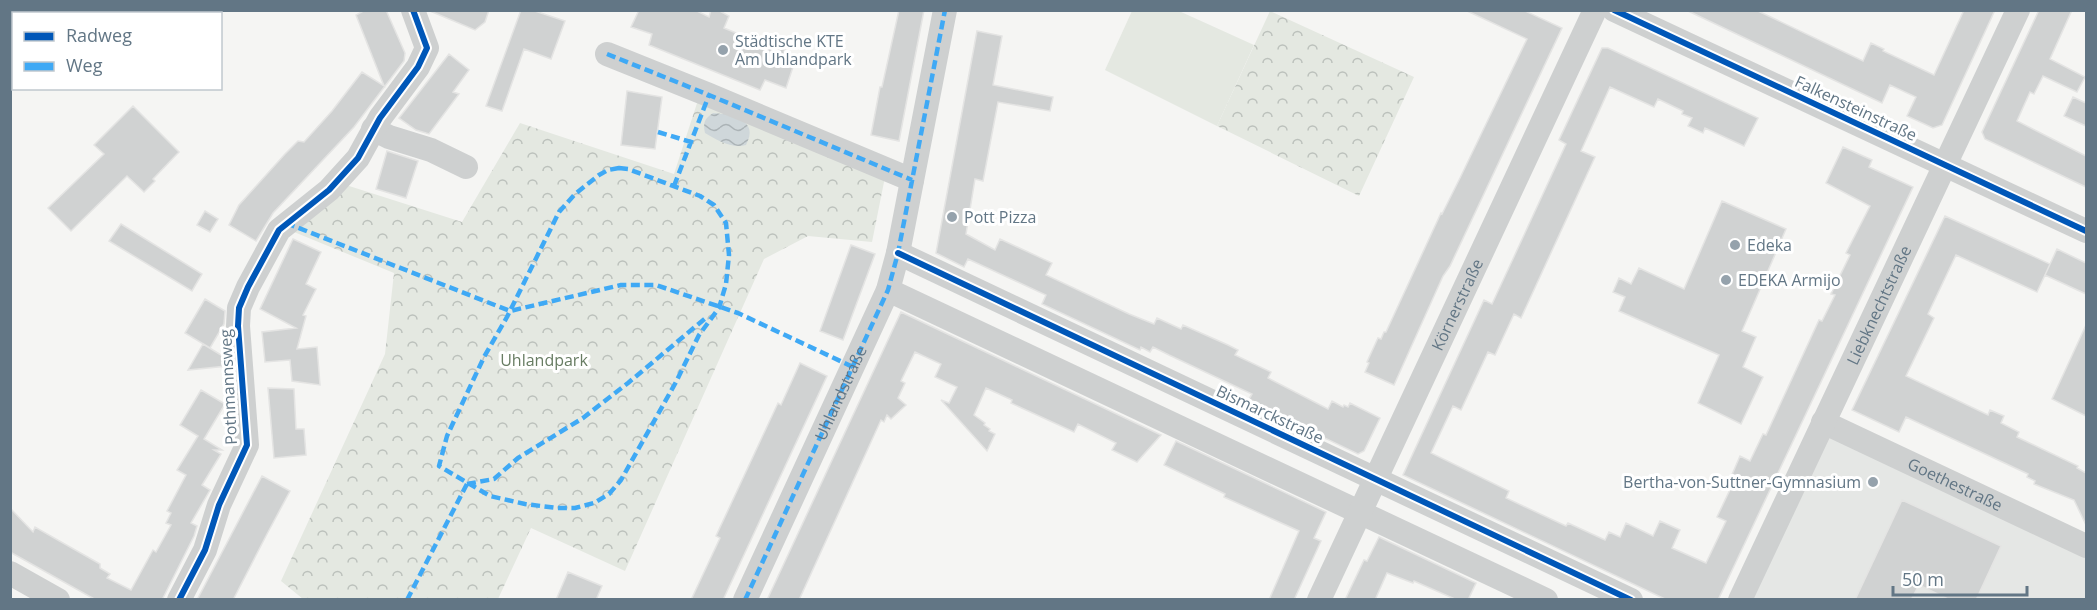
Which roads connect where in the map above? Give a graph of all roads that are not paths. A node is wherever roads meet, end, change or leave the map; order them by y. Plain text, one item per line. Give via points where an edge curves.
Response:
1 (413, 10) edge
2 (945, 10) edge
3 (1595, 10) edge
4 (2018, 10) edge
5 (1626, 13) edge
6 (607, 54) dead end
7 (373, 129) junction
8 (1945, 164) junction
9 (466, 167) dead end
10 (912, 180) junction
11 (2086, 231) edge
12 (898, 253) junction
13 (888, 290) junction
14 (1823, 422) junction
15 (1375, 478) junction
16 (1359, 511) junction
17 (2086, 546) edge
18 (10, 573) edge
19 (58, 600) edge
20 (179, 600) edge
21 (745, 600) edge
22 (1319, 600) edge
23 (1546, 600) edge
24 (1631, 600) edge
25 (1740, 600) edge

1 - 7 street, Pothmannsweg via 426,53
2 - 10 street, Uhlandstraße
3 - 15 street, Körnerstraße
4 - 8 street, Liebknechtstraße
5 - 8 street, Falkensteinstraße
6 - 10 street
7 - 9 street
7 - 20 street, Pothmannsweg via 363,152 349,169 279,230 239,308 247,446 219,505 205,550
8 - 11 street, Falkensteinstraße
8 - 14 street, Liebknechtstraße
10 - 12 street, Uhlandstraße
12 - 13 street, Uhlandstraße
12 - 15 street, Bismarckstraße
13 - 16 street
13 - 21 street, Uhlandstraße
14 - 17 street, Goethestraße
14 - 25 street, Liebknechtstraße
15 - 16 street, Körnerstraße
15 - 24 street, Bismarckstraße
16 - 22 street, Körnerstraße
16 - 23 street
18 - 19 street

